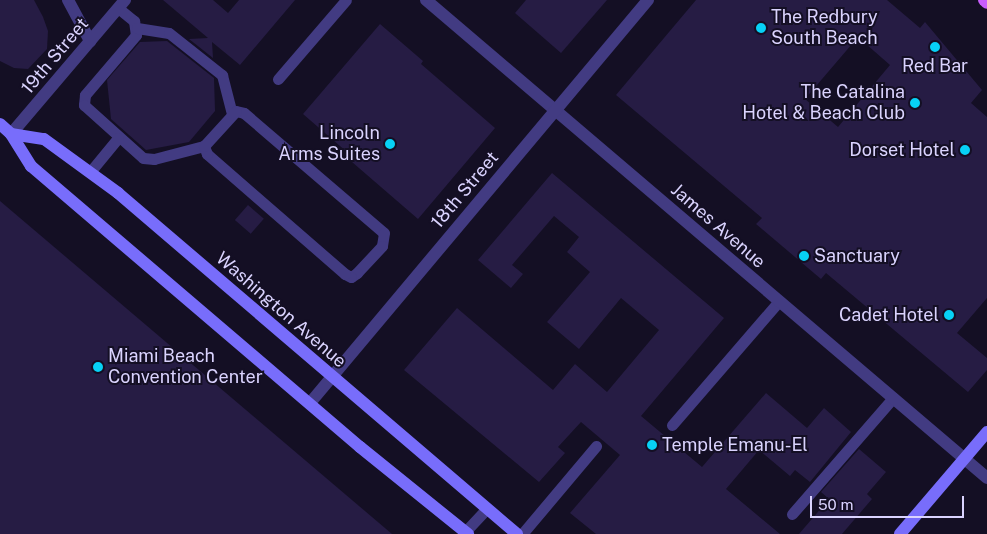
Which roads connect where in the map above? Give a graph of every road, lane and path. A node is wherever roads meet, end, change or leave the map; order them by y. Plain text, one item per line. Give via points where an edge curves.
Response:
1 (68, 0) edge
2 (346, 0) edge
3 (426, 0) edge
4 (648, 0) edge
5 (984, 0) edge
6 (987, 3) edge
7 (122, 4) edge
8 (137, 28) junction
9 (90, 41) junction
10 (278, 80) dead end
11 (555, 110) junction
12 (232, 114) junction
13 (0, 124) edge
14 (11, 134) junction
15 (118, 138) junction
16 (204, 146) junction
17 (90, 172) junction
18 (779, 301) junction
19 (331, 376) junction
20 (893, 398) junction
21 (310, 403) junction
22 (672, 425) dead end
23 (987, 432) edge
24 (596, 446) dead end
25 (964, 459) junction
26 (987, 478) edge
27 (487, 508) junction
28 (792, 514) dead end
29 (466, 533) edge
30 (517, 534) edge
31 (522, 534) edge
32 (900, 534) edge

1 - 9 street
2 - 10 lane
3 - 11 street, James Avenue
4 - 11 street, 18th Street
5 - 6 main road
7 - 8 lane
7 - 9 street, 19th Street
8 - 12 lane via 169,33 222,76
8 - 15 lane via 136,35 85,95 84,105
9 - 14 street, 19th Street
11 - 18 street, James Avenue
11 - 19 street, 18th Street
12 - 16 lane
12 - 16 lane via 244,113 384,233 382,246 357,274 351,277 345,274 207,154
13 - 14 main road
14 - 17 main road, Washington Avenue via 44,139
14 - 21 main road via 31,166
15 - 16 lane via 135,153 154,159
15 - 17 lane
17 - 19 main road, Washington Avenue
18 - 20 street, James Avenue
18 - 22 lane
19 - 21 street, 18th Street
19 - 27 main road, Washington Avenue
20 - 25 street, James Avenue
20 - 28 lane
21 - 29 main road
23 - 25 main road
24 - 31 lane
25 - 26 street, James Avenue
25 - 32 main road
27 - 29 lane
27 - 30 main road, Washington Avenue

